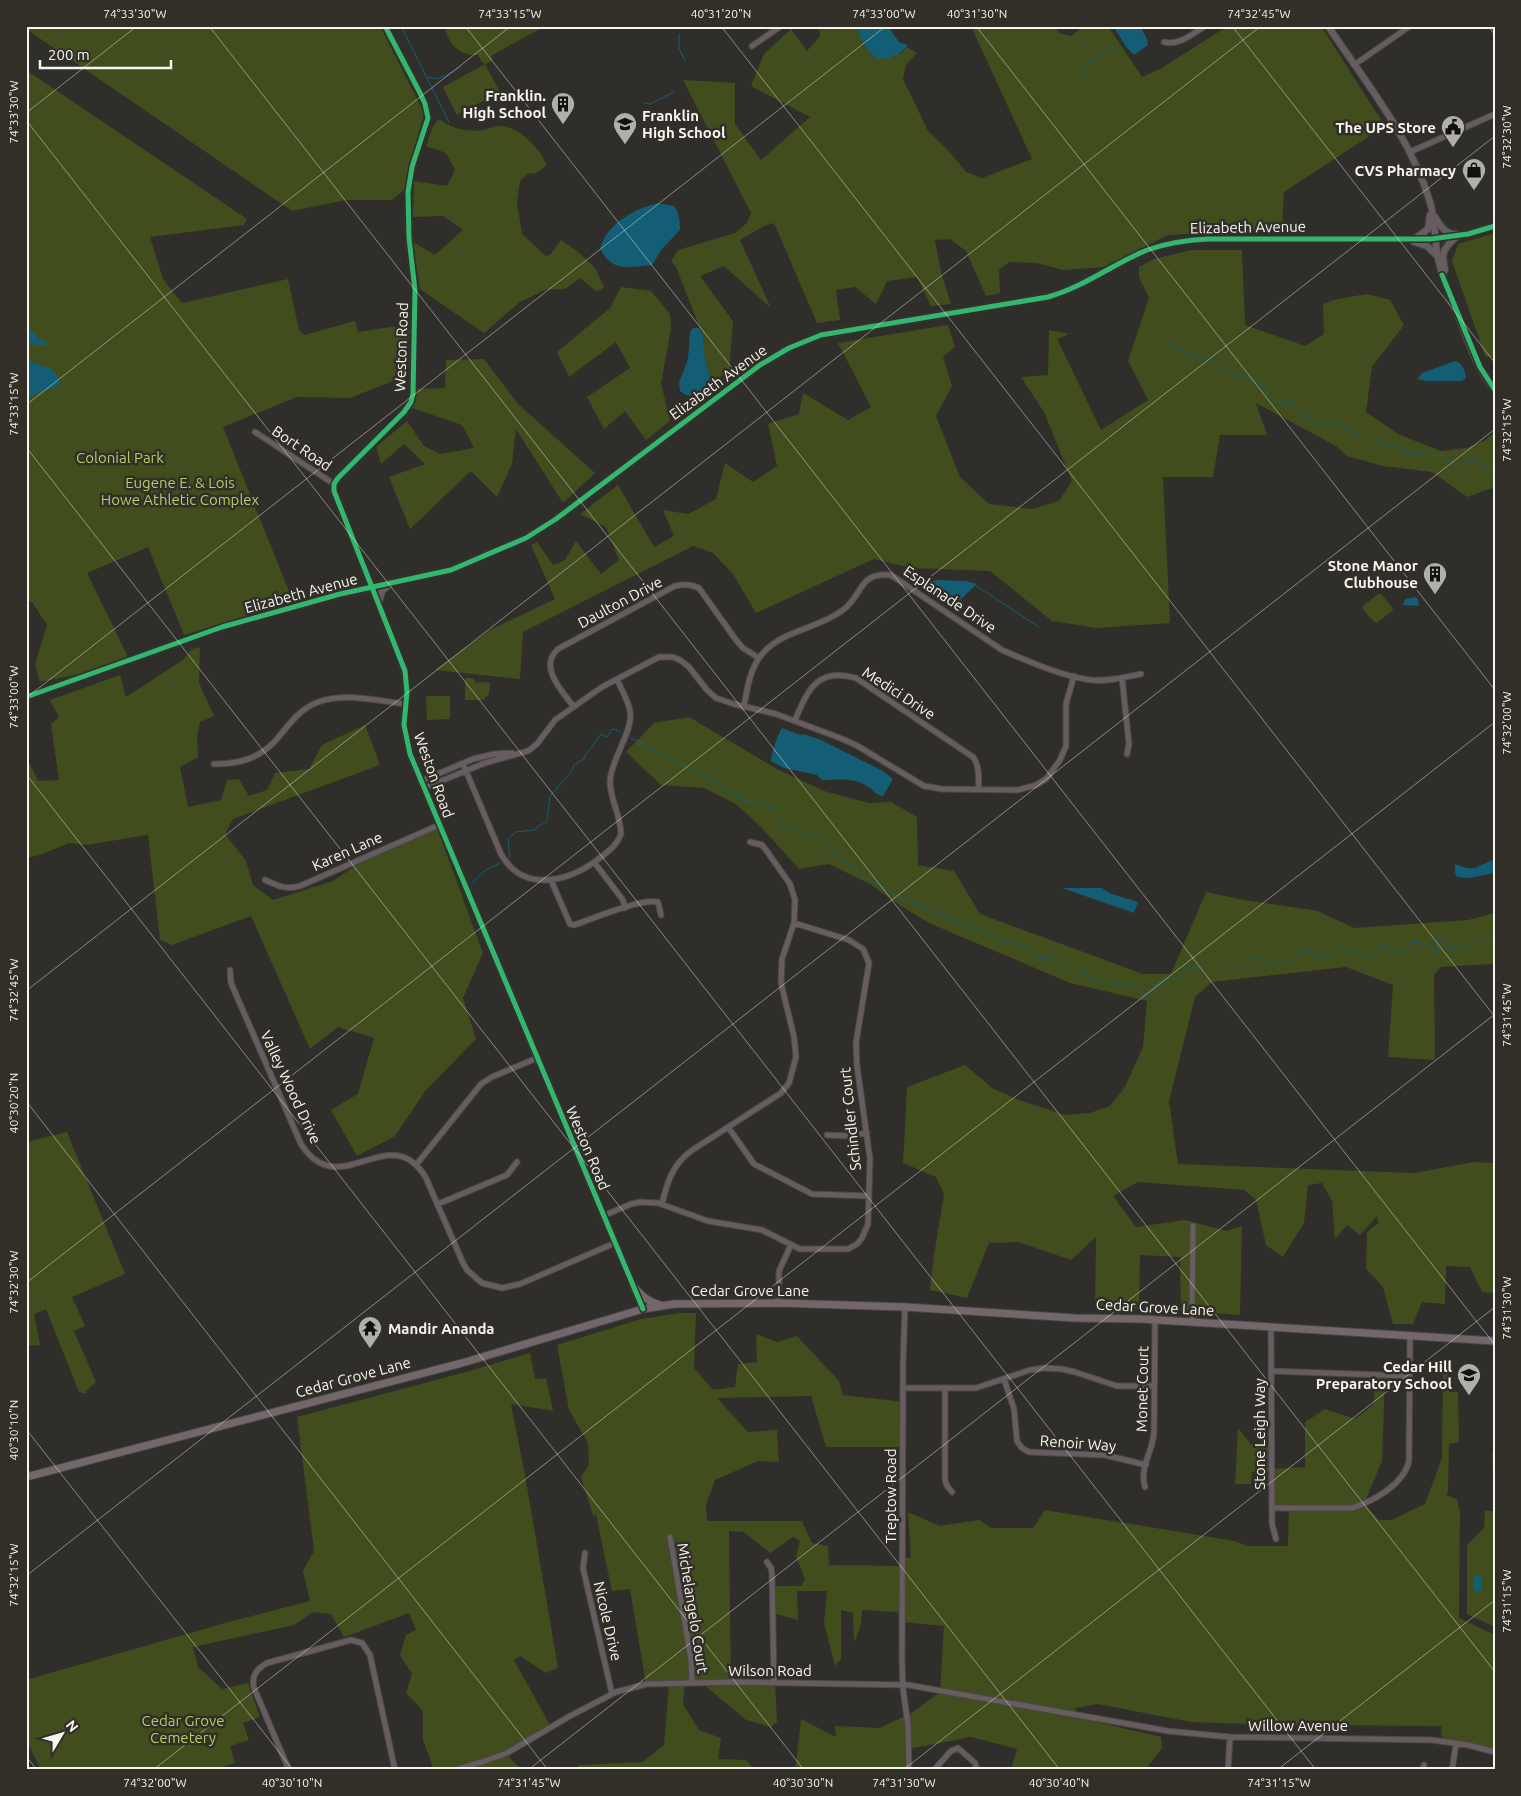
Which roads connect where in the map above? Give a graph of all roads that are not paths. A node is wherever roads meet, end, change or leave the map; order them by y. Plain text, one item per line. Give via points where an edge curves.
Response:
1 (385, 26) edge
2 (781, 26) edge
3 (1205, 26) edge
4 (1328, 26) edge
5 (1410, 26) edge
6 (1164, 42) dead end
7 (752, 46) dead end
8 (1354, 65) junction
9 (1495, 114) edge
10 (1410, 152) junction
11 (1429, 200) junction
12 (1432, 213) junction
13 (1495, 226) edge
14 (1460, 235) junction
15 (1436, 238) junction
16 (1413, 239) junction
17 (1438, 257) junction
18 (1442, 275) junction
19 (1495, 390) edge
20 (255, 432) dead end
21 (334, 484) junction
22 (391, 583) junction
23 (372, 587) junction
24 (378, 603) junction
25 (759, 658) junction
26 (1141, 674) dead end
27 (1074, 676) junction
28 (1122, 678) junction
29 (617, 679) junction
30 (26, 697) edge
31 (406, 704) junction
32 (574, 707) junction
33 (744, 707) junction
34 (795, 720) junction
35 (528, 752) junction
36 (1127, 754) dead end
37 (214, 764) dead end
38 (463, 764) junction
39 (466, 771) junction
40 (423, 785) junction
41 (979, 789) junction
42 (439, 825) junction
43 (750, 842) dead end
44 (594, 862) junction
45 (265, 880) dead end
46 (552, 880) junction
47 (625, 908) junction
48 (661, 915) dead end
49 (794, 923) junction
50 (230, 970) dead end
51 (537, 1058) junction
52 (728, 1127) junction
53 (867, 1133) junction
54 (827, 1135) dead end
55 (517, 1162) dead end
56 (416, 1165) junction
57 (869, 1196) junction
58 (438, 1204) junction
59 (662, 1204) junction
60 (603, 1216) junction
61 (1193, 1226) dead end
62 (615, 1243) junction
63 (791, 1245) junction
64 (634, 1287) junction
65 (779, 1303) junction
66 (663, 1306) junction
67 (905, 1307) junction
68 (643, 1309) junction
69 (1155, 1320) junction
70 (1192, 1322) junction
71 (1271, 1328) junction
72 (1410, 1336) junction
73 (1495, 1341) edge
74 (1271, 1371) junction
75 (1409, 1376) junction
76 (1004, 1378) junction
77 (1154, 1386) junction
78 (903, 1388) junction
79 (945, 1388) junction
80 (1146, 1465) junction
81 (26, 1477) edge
82 (1145, 1487) dead end
83 (952, 1492) dead end
84 (1272, 1508) junction
85 (670, 1537) dead end
86 (1276, 1539) dead end
87 (585, 1553) dead end
88 (768, 1562) dead end
89 (692, 1682) junction
90 (774, 1682) junction
91 (903, 1685) junction
92 (612, 1694) junction
93 (1101, 1718) joint
94 (1230, 1737) junction
95 (1456, 1744) junction
96 (1495, 1752) edge
97 (289, 1770) edge
98 (396, 1770) edge
99 (455, 1770) edge
100 (909, 1770) edge
101 (934, 1770) edge
102 (977, 1770) edge
103 (1228, 1770) edge
104 (1452, 1770) edge

1 - 21 street, Weston Road via 422,98 428,118 412,167 408,192 415,290 413,394 408,408
2 - 7 street
3 - 6 street via 1177,43
4 - 8 street
5 - 8 street
8 - 10 street via 1386,109
9 - 10 street
10 - 11 street
11 - 12 street
11 - 16 street via 1426,204 1429,226
12 - 14 street via 1447,232
12 - 15 street
13 - 14 street, Elizabeth Avenue
14 - 15 street, Elizabeth Avenue
14 - 18 street via 1444,250 1445,270
15 - 16 street, Elizabeth Avenue
15 - 17 street
16 - 17 street via 1414,243 1427,246
16 - 22 street, Elizabeth Avenue via 1208,239 1175,242 1145,251 1081,285 1048,297 813,338 760,365 536,533 454,569
17 - 18 street
18 - 19 street via 1480,368
20 - 21 street, Bort Road
21 - 23 street, Weston Road via 340,508
22 - 23 street, Elizabeth Avenue
22 - 24 street via 382,591
23 - 24 street, Weston Road
23 - 30 street, Elizabeth Avenue via 199,634
24 - 31 street, Weston Road via 405,670
25 - 27 street, Esplanade Drive via 771,645 844,610 867,580 878,574 891,575 1002,650
25 - 32 street, Daulton Drive via 736,640 699,588 684,584 676,586 552,654 551,673
25 - 33 street, Esplanade Drive
26 - 28 street, Esplanade Drive
27 - 28 street, Esplanade Drive via 1098,680
27 - 41 street via 1066,704 1066,746 1053,771 1036,785 1018,790
28 - 36 street via 1129,744
29 - 32 street
29 - 33 street via 660,657 673,657 689,667 716,698
29 - 44 street via 631,713 610,779 610,793 622,834 615,846
31 - 37 street via 352,698 327,700 301,711 258,756 238,763
31 - 40 street, Weston Road via 406,741
32 - 35 street via 555,720
33 - 34 street
34 - 41 street via 856,745 924,786
34 - 41 street, Medici Drive via 804,698 818,681 843,674 856,678 973,757 978,769
35 - 38 street via 489,755
35 - 39 street
38 - 39 street
38 - 40 street
39 - 40 street
39 - 46 street via 504,861 528,878
40 - 42 street, Weston Road
42 - 45 street, Karen Lane via 300,886 282,888
42 - 51 street, Weston Road
43 - 49 street via 762,845 790,884 795,900
44 - 46 street
44 - 47 street via 623,900
46 - 47 street via 570,924
47 - 48 street via 653,901 658,902
49 - 52 street via 782,959 781,983 796,1058 789,1083 780,1093
49 - 53 street, Schindler Court via 849,940 863,949 869,963 856,1043 856,1066
50 - 56 street, Valley Wood Drive via 230,983 306,1152 333,1167 342,1168 388,1155 409,1158
51 - 56 street via 481,1084
51 - 60 street, Weston Road
52 - 57 street via 754,1164 812,1194
52 - 59 street via 680,1160 671,1174
53 - 54 street
53 - 57 street, Schindler Court
55 - 58 street via 507,1174
56 - 58 street
57 - 63 street, Schindler Court via 868,1224 857,1244 848,1249 815,1250
58 - 62 street via 467,1270 482,1283 494,1287 520,1284
59 - 60 street, Schindler Court via 640,1202
59 - 63 street, Schindler Court via 708,1221 762,1230
60 - 62 street, Weston Road
61 - 70 street
62 - 64 street, Weston Road
63 - 65 street via 779,1271
64 - 66 main road via 647,1300
64 - 68 street, Weston Road
65 - 66 main road, Cedar Grove Lane
65 - 67 main road, Cedar Grove Lane
66 - 68 main road, Cedar Grove Lane
67 - 69 main road, Cedar Grove Lane
67 - 78 street, Treptow Road
68 - 81 main road, Cedar Grove Lane via 462,1363
69 - 70 main road, Cedar Grove Lane
69 - 77 street, Monet Court
70 - 71 main road, Cedar Grove Lane
71 - 72 main road, Cedar Grove Lane
71 - 74 street, Stone Leigh Way
72 - 73 main road, Cedar Grove Lane
72 - 75 street
74 - 75 street
74 - 84 street, Stone Leigh Way
75 - 84 street via 1409,1460 1398,1483 1352,1508
76 - 77 street via 1045,1368 1062,1369 1118,1386
76 - 79 street via 976,1388
76 - 80 street, Renoir Way via 1014,1409 1017,1440 1022,1448 1033,1453 1111,1456
77 - 80 street, Monet Court via 1154,1439
78 - 79 street
78 - 91 street, Treptow Road
79 - 83 street via 945,1480
80 - 82 street, Monet Court via 1142,1478
84 - 86 street, Stone Leigh Way
85 - 89 street, Michelangelo Court
87 - 92 street, Nicole Drive via 582,1568
88 - 90 street via 772,1574
89 - 90 street, Wilson Road
89 - 92 street, Wilson Road via 647,1684
90 - 91 street, Wilson Road
91 - 93 street, Wilson Road
91 - 100 street, Treptow Road
92 - 99 street, Wilson Road via 507,1752
93 - 94 street, Willow Avenue via 1168,1731
94 - 95 street, Willow Avenue via 1394,1738
94 - 103 street
95 - 96 street, Willow Avenue
95 - 104 street
97 - 98 street via 254,1688 256,1670 266,1662 351,1640 366,1646 370,1655
101 - 102 street via 951,1751 958,1748

